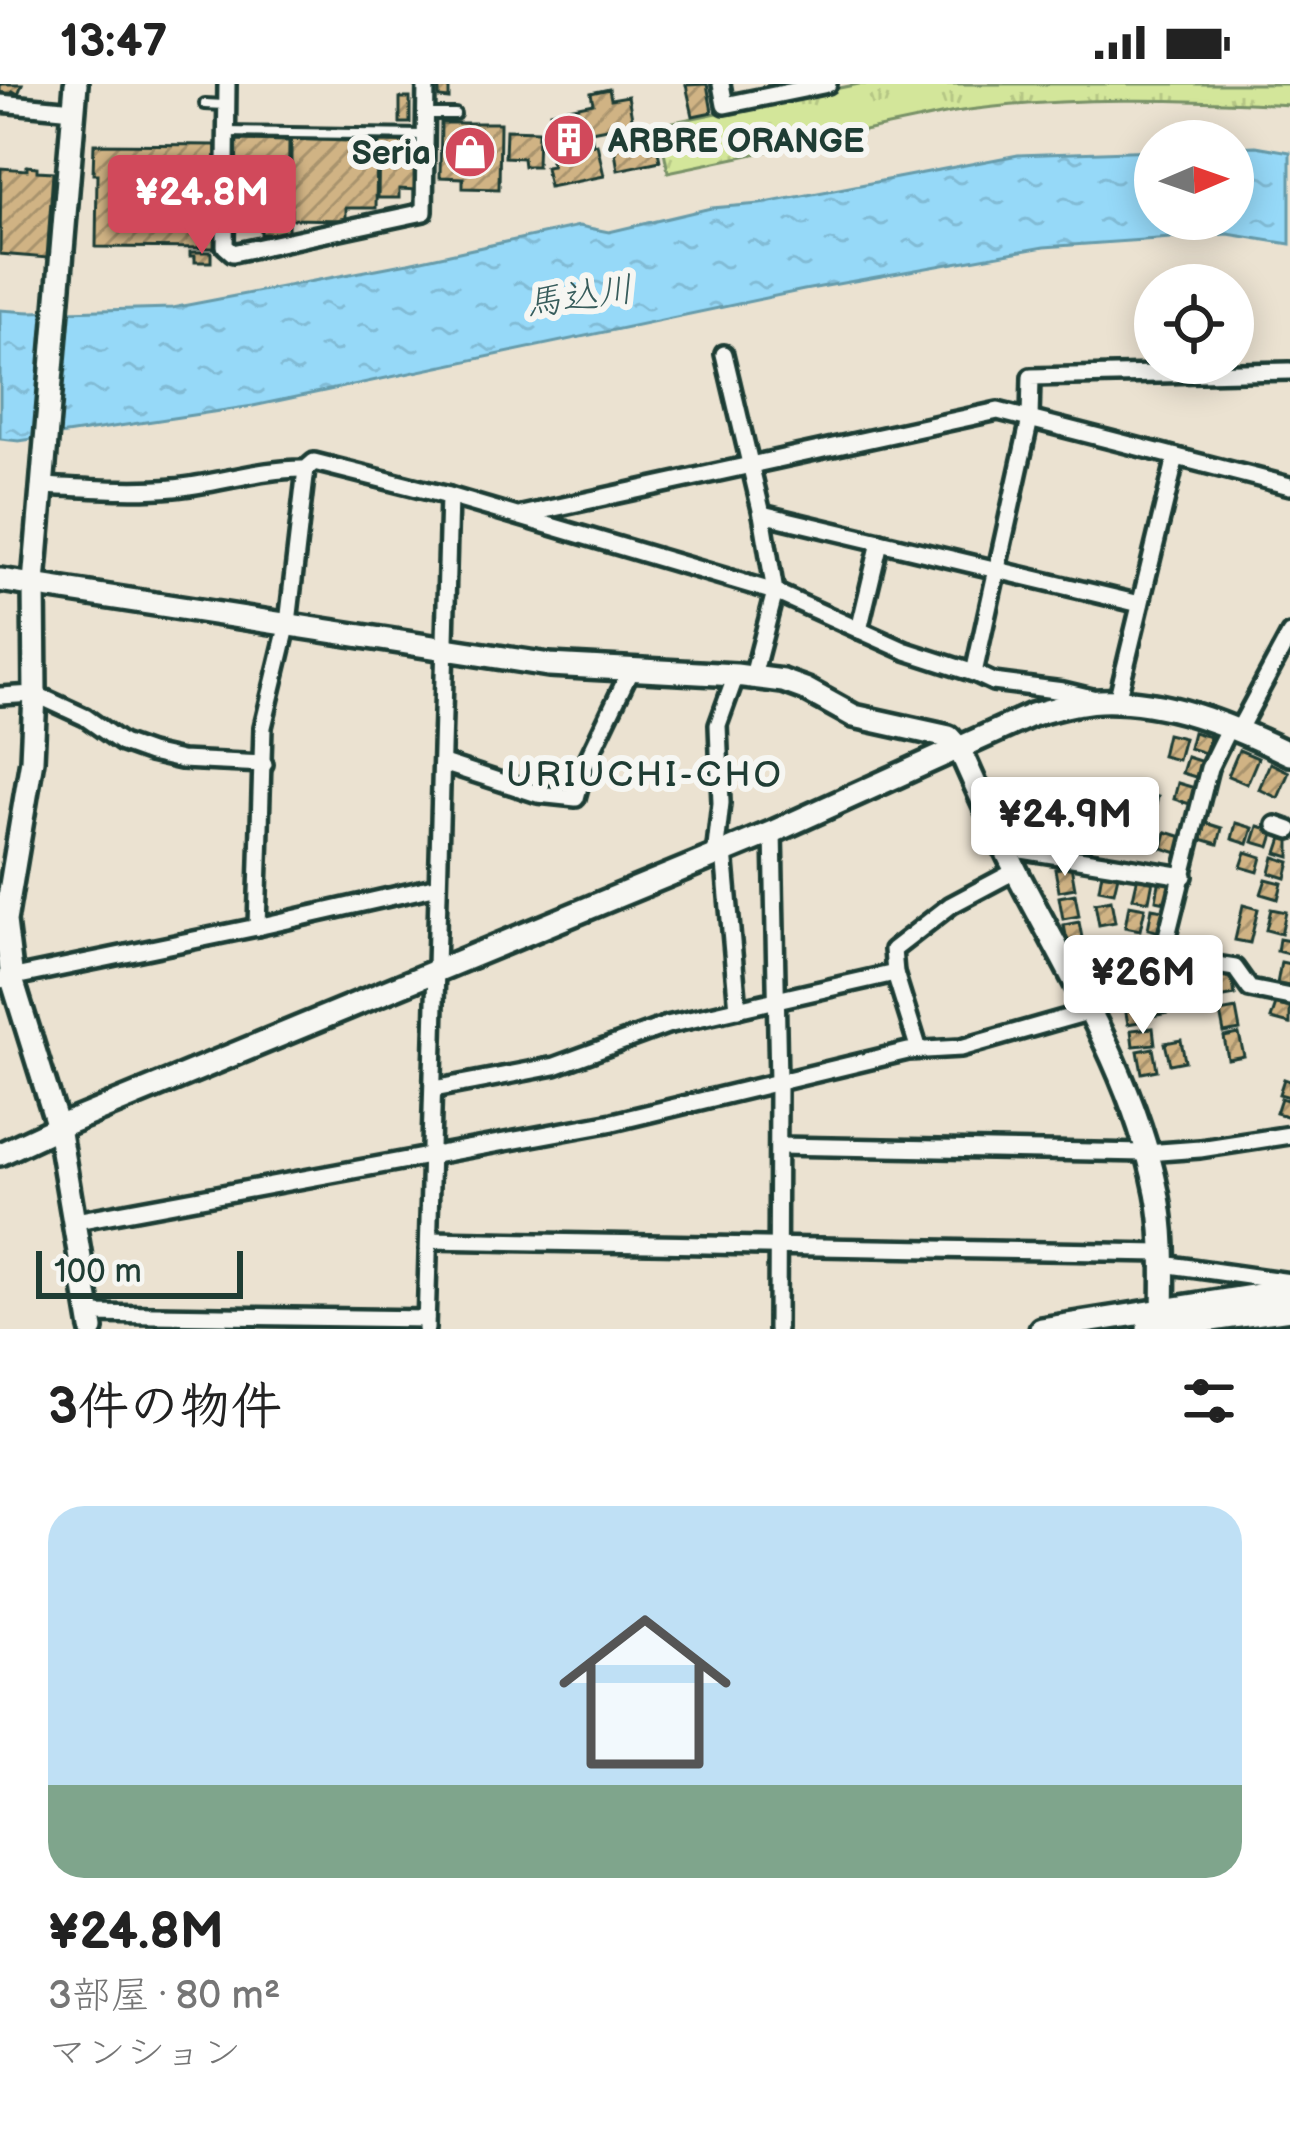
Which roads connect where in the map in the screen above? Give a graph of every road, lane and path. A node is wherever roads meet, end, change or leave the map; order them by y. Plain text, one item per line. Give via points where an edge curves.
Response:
1 (76, 84) edge
2 (227, 84) edge
3 (426, 84) edge
4 (721, 84) edge
5 (828, 84) edge
6 (0, 103) edge
7 (205, 104) dead end
8 (227, 105) junction
9 (74, 110) junction
10 (425, 114) junction
11 (455, 114) dead end
12 (226, 132) junction
13 (425, 135) junction
14 (724, 354) dead end
15 (1290, 371) edge
16 (1030, 419) junction
17 (1177, 457) junction
18 (750, 464) junction
19 (306, 469) junction
20 (43, 474) junction
21 (1290, 486) edge
22 (449, 496) junction
23 (762, 514) junction
24 (519, 516) junction
25 (880, 542) junction
26 (996, 570) junction
27 (0, 580) edge
28 (34, 584) junction
29 (775, 592) junction
30 (1141, 604) junction
31 (288, 623) junction
32 (859, 630) junction
33 (1290, 634) edge
34 (445, 647) junction
35 (631, 669) junction
36 (1270, 671) junction
37 (974, 673) junction
38 (744, 675) junction
39 (1290, 680) edge
40 (35, 694) junction
41 (0, 696) edge
42 (1109, 701) junction
43 (1234, 727) junction
44 (959, 748) junction
45 (1290, 754) edge
46 (443, 763) junction
47 (264, 764) junction
48 (773, 832) junction
49 (8, 849) edge
50 (720, 854) junction
51 (1012, 863) junction
52 (1184, 876) junction
53 (438, 886) junction
54 (257, 927) junction
55 (1162, 956) junction
56 (1064, 958) junction
57 (437, 971) junction
58 (895, 973) junction
59 (6, 979) edge
60 (1290, 997) edge
61 (776, 1000) junction
62 (738, 1009) junction
63 (1091, 1011) junction
64 (919, 1050) junction
65 (778, 1082) junction
66 (434, 1089) junction
67 (58, 1127) junction
68 (1290, 1135) edge
69 (778, 1147) junction
70 (1146, 1153) junction
71 (0, 1154) edge
72 (433, 1155) junction
73 (76, 1221) junction
74 (429, 1240) junction
75 (776, 1247) junction
76 (1163, 1259) junction
77 (1290, 1286) edge
78 (1290, 1309) edge
79 (91, 1322) edge
80 (426, 1324) edge
81 (1160, 1324) edge
82 (777, 1329) edge
83 (1041, 1329) edge

1 - 9 street
2 - 8 street
3 - 10 street
4 - 5 street via 725,105
6 - 9 street
7 - 8 lane
8 - 12 street
9 - 20 street
10 - 11 lane
10 - 13 street
12 - 13 lane
12 - 13 street via 225,246 233,253 424,212
14 - 18 street
15 - 16 street via 1031,377
16 - 17 street
16 - 18 street via 998,411
16 - 26 street
17 - 21 street
17 - 30 street
18 - 23 street
18 - 24 street
19 - 20 street via 111,490
19 - 22 street via 314,462
19 - 31 street
20 - 28 street
22 - 24 street
22 - 34 street
23 - 25 street
23 - 29 street
24 - 29 street
25 - 26 street
25 - 32 street
26 - 30 street
26 - 37 street
27 - 28 street
28 - 31 street
28 - 40 street
29 - 32 street
29 - 38 street
30 - 42 street
31 - 34 street
31 - 47 street via 263,727
32 - 37 street
33 - 36 street
34 - 35 street
34 - 46 street
35 - 38 street
35 - 46 street via 576,798
36 - 39 street
36 - 43 street
37 - 42 street
38 - 44 street via 805,689 854,716 949,737
38 - 50 street via 718,725
40 - 41 street
40 - 47 street via 150,753
40 - 49 street via 32,760
42 - 43 street
42 - 44 street via 1032,715
43 - 45 street
43 - 52 street via 1209,768
44 - 48 street
44 - 51 street
46 - 53 street
47 - 54 street
48 - 50 street
48 - 61 street
49 - 59 street
50 - 57 street
50 - 62 street
51 - 52 street via 1016,849
51 - 56 street
51 - 58 street via 893,950
52 - 55 street
53 - 54 street
53 - 57 street
54 - 59 street
55 - 56 street via 1124,950
55 - 60 street via 1234,968 1250,989
56 - 63 street
57 - 66 street
57 - 67 street
58 - 61 street
58 - 64 street
59 - 67 street
61 - 62 street
61 - 65 street
62 - 66 street via 555,1066
63 - 64 street via 962,1048
63 - 70 street
64 - 65 street
65 - 69 street
65 - 72 street
66 - 72 street
67 - 71 street
67 - 73 street
68 - 70 street
69 - 70 street
69 - 75 street
70 - 76 street
72 - 73 street
72 - 74 street
73 - 79 street
74 - 75 street
74 - 80 street
75 - 76 street
75 - 82 street
76 - 77 street
76 - 81 street
77 - 81 street
78 - 81 street
79 - 80 street
81 - 83 street

